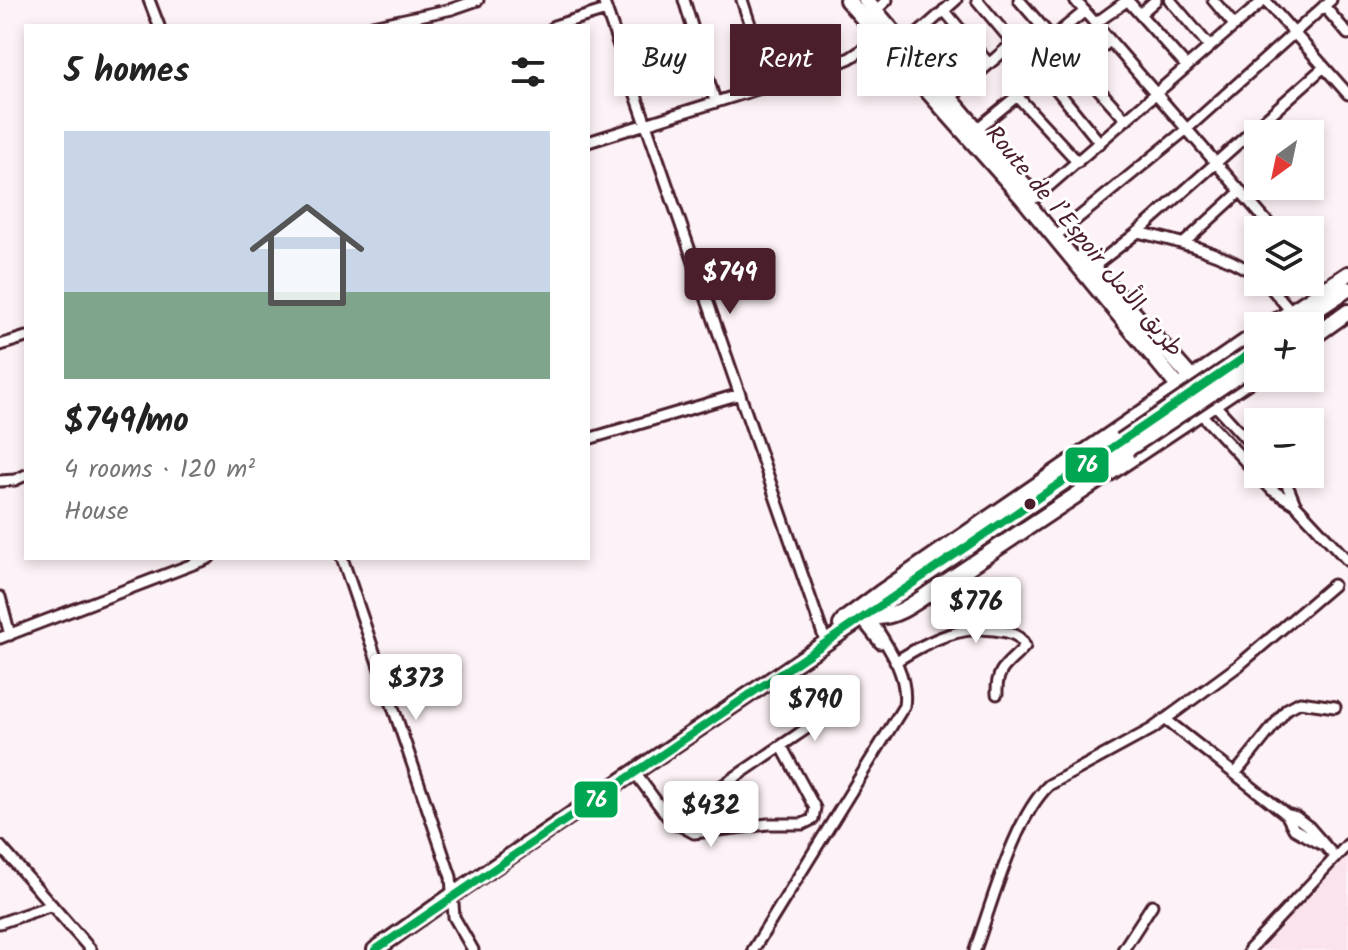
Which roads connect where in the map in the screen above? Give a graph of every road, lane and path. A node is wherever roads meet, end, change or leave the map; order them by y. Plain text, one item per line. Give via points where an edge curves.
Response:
1 (149, 0) edge
2 (478, 0) edge
3 (684, 0) edge
4 (742, 0) edge
5 (847, 0) edge
6 (887, 0) edge
7 (956, 0) edge
8 (977, 0) edge
9 (1019, 0) edge
10 (1075, 0) edge
11 (1156, 0) edge
12 (1170, 0) edge
13 (1213, 0) edge
14 (1265, 0) edge
15 (1327, 2) edge
16 (604, 5) edge
17 (870, 6) edge
18 (944, 10) junction
19 (1085, 11) junction
20 (1140, 14) junction
21 (1096, 23) junction
22 (158, 24) edge
23 (381, 24) edge
24 (559, 24) edge
25 (750, 24) edge
26 (875, 24) edge
27 (880, 24) edge
28 (928, 24) edge
29 (1040, 24) edge
30 (1069, 24) edge
31 (1235, 26) junction
32 (1002, 30) edge
33 (1293, 32) junction
34 (1348, 34) edge
35 (1110, 41) joint
36 (1210, 47) junction
37 (1002, 53) edge
38 (989, 64) junction
39 (1187, 67) junction
40 (1324, 67) junction
41 (1347, 90) edge
42 (1157, 93) junction
43 (732, 96) edge
44 (938, 96) edge
45 (1017, 96) joint
46 (1062, 96) edge
47 (1105, 96) edge
48 (951, 97) joint
49 (715, 101) junction
50 (1126, 120) junction
51 (645, 122) junction
52 (978, 128) junction
53 (1188, 128) junction
54 (590, 141) edge
55 (1100, 143) junction
56 (1215, 161) junction
57 (1078, 162) junction
58 (1241, 191) junction
59 (1035, 198) junction
60 (1262, 216) edge
61 (1062, 231) junction
62 (1138, 232) junction
63 (1184, 243) junction
64 (1093, 267) junction
65 (1244, 268) edge
66 (1348, 274) edge
67 (1324, 288) edge
68 (1348, 289) edge
69 (1338, 302) edge
70 (1310, 312) edge
71 (1324, 320) edge
72 (24, 338) edge
73 (1244, 342) edge
74 (0, 345) edge
75 (1244, 358) edge
76 (1244, 371) edge
77 (1184, 383) junction
78 (1244, 384) edge
79 (740, 394) junction
80 (1215, 405) junction
81 (1200, 413) junction
82 (1244, 437) edge
83 (590, 438) edge
84 (1124, 445) junction
85 (24, 476) edge
86 (0, 481) edge
87 (1288, 488) edge
88 (1295, 504) junction
89 (204, 560) edge
90 (343, 560) edge
91 (1348, 561) edge
92 (1333, 585) dead end
93 (0, 597) edge
94 (869, 619) junction
95 (5, 637) edge
96 (829, 641) junction
97 (894, 660) junction
98 (997, 694) dead end
99 (1335, 707) dead end
100 (847, 719) dead end
101 (1165, 719) junction
102 (782, 747) junction
103 (1235, 774) junction
104 (636, 776) junction
105 (677, 825) junction
106 (1348, 844) edge
107 (0, 846) edge
108 (1335, 857) junction
109 (453, 900) junction
110 (52, 905) junction
111 (1152, 905) dead end
112 (0, 923) edge
113 (91, 950) edge
114 (375, 950) edge
115 (387, 950) edge
116 (473, 950) edge
117 (753, 950) edge
118 (975, 950) edge
119 (1123, 950) edge
120 (1249, 950) edge

1 - 22 street
2 - 23 street
3 - 49 street
4 - 25 street
5 - 26 highway, Route de l’Espoir طريق الأمل
6 - 17 street
7 - 18 street
8 - 32 street
9 - 29 street
10 - 19 street
11 - 20 street
12 - 36 street
13 - 31 street
14 - 31 street
14 - 33 street
15 - 33 street
15 - 34 street
16 - 24 street
16 - 51 street
17 - 27 highway
18 - 28 street
18 - 38 street
19 - 21 street
19 - 30 street
20 - 21 street via 1127,2
20 - 39 street
21 - 35 street
31 - 36 street
33 - 40 street
33 - 53 street
35 - 42 street
36 - 39 street
37 - 38 street
38 - 48 street
39 - 42 street
40 - 41 street
40 - 56 street
42 - 50 street
42 - 53 street
43 - 49 street
44 - 77 highway, Route de l’Espoir طريق الأمل
45 - 52 street
45 - 57 street
46 - 55 street
47 - 50 street
48 - 52 highway, Route de l’Espoir طريق الأمل
49 - 51 street
50 - 55 street
51 - 54 street
51 - 79 street
52 - 59 highway, Route de l’Espoir طريق الأمل
53 - 56 street
53 - 61 street
55 - 57 street
56 - 58 street
56 - 62 street
57 - 59 street
58 - 60 street
58 - 63 street
59 - 61 highway, Route de l’Espoir طريق الأمل
61 - 64 highway, Route de l’Espoir طريق الأمل
62 - 63 street
62 - 64 street
63 - 65 street
64 - 77 highway, Route de l’Espoir طريق الأمل
66 - 69 highway
67 - 69 street
68 - 69 highway
69 - 70 highway
69 - 71 highway
72 - 74 street
73 - 77 highway
75 - 84 highway, bridge
76 - 84 highway, bridge
77 - 80 highway, Route de l’Espoir طريق الأمل
77 - 81 highway, Route de l’Espoir طريق الأمل
77 - 96 highway via 880,593 845,619
78 - 80 highway
79 - 83 street
79 - 96 street
80 - 81 highway
80 - 82 street, Route de l’Espoir طريق الأمل
81 - 88 street, Route de l’Espoir طريق الأمل via 1272,490
81 - 94 highway via 934,590 886,617
84 - 94 highway
85 - 86 street
87 - 88 street, Route de l’Espoir طريق الأمل
88 - 91 street, Route de l’Espoir طريق الأمل
89 - 95 street
90 - 109 street via 451,877
92 - 101 street via 1238,666
93 - 95 street
94 - 96 highway
94 - 97 street
94 - 104 highway
96 - 104 highway
97 - 98 street via 958,631 987,627 1014,634 1025,646 1000,671
97 - 117 street via 905,683 900,715
99 - 103 street via 1300,702 1287,709
100 - 102 street via 822,718
101 - 103 street
101 - 118 street via 1038,796
102 - 105 street via 691,807
102 - 105 street via 813,800 813,819 704,834
103 - 108 street via 1286,814 1294,829
104 - 105 street
104 - 109 highway
106 - 108 street
107 - 110 street
108 - 120 street
109 - 114 highway
109 - 115 highway
109 - 116 street via 457,924
110 - 112 street
110 - 113 street
111 - 119 street

